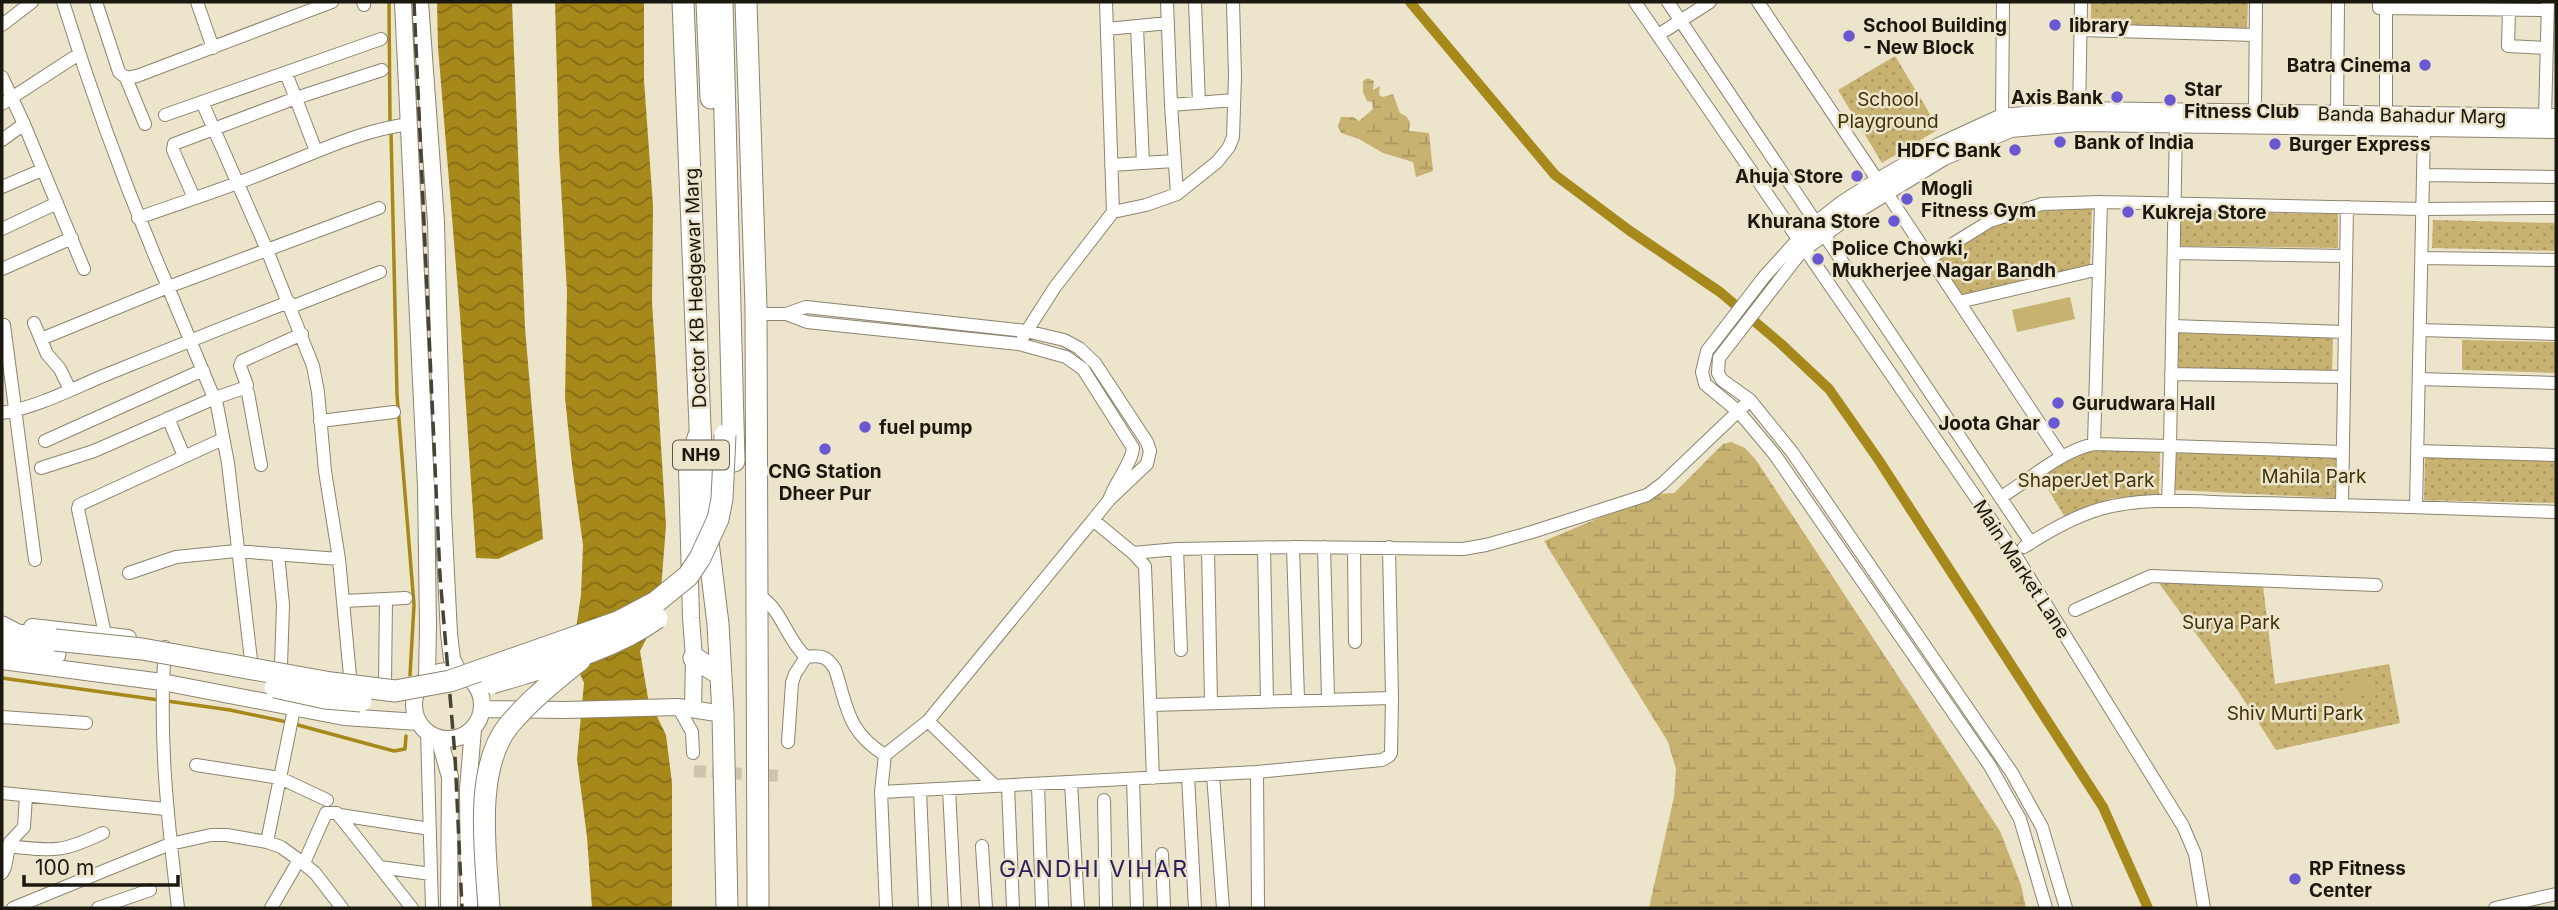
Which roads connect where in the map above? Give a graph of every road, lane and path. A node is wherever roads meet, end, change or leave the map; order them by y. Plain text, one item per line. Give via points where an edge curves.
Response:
1 (33, 2) edge
2 (63, 2) edge
3 (96, 2) edge
4 (197, 2) edge
5 (292, 2) edge
6 (332, 2) edge
7 (403, 2) edge
8 (421, 2) edge
9 (683, 2) edge
10 (746, 2) edge
11 (1106, 2) edge
12 (1167, 2) edge
13 (1195, 2) edge
14 (1233, 2) edge
15 (1634, 2) edge
16 (1668, 2) edge
17 (1710, 2) edge
18 (1758, 2) edge
19 (2003, 2) edge
20 (2256, 2) edge
21 (2338, 2) edge
22 (715, 5) edge
23 (2382, 5) edge
24 (2084, 6) edge
25 (2548, 6) edge
26 (2509, 10) junction
27 (296, 16) junction
28 (1680, 21) junction
29 (1168, 23) junction
30 (2, 25) edge
31 (1137, 27) junction
32 (1107, 29) junction
33 (2080, 30) junction
34 (1658, 35) junction
35 (2255, 35) junction
36 (382, 39) dead end
37 (213, 48) junction
38 (2547, 48) junction
39 (79, 54) junction
40 (382, 70) dead end
41 (2551, 71) edge
42 (286, 72) junction
43 (2, 76) edge
44 (125, 78) junction
45 (296, 98) junction
46 (1234, 100) junction
47 (7, 101) edge
48 (202, 102) junction
49 (1199, 103) junction
50 (1171, 105) junction
51 (2255, 112) junction
52 (2386, 114) junction
53 (165, 115) dead end
54 (2337, 115) junction
55 (2079, 117) junction
56 (2550, 117) edge
57 (2007, 123) junction
58 (24, 124) junction
59 (145, 124) dead end
60 (397, 125) junction
61 (2176, 126) junction
62 (215, 129) junction
63 (2424, 129) junction
64 (2556, 130) edge
65 (2, 140) edge
66 (316, 150) junction
67 (1174, 161) junction
68 (1143, 163) junction
69 (1111, 165) junction
70 (43, 170) junction
71 (2424, 175) junction
72 (2556, 177) edge
73 (238, 182) junction
74 (2, 187) edge
75 (1882, 187) junction
76 (1177, 194) junction
77 (194, 198) junction
78 (2101, 202) junction
79 (2175, 203) junction
80 (57, 204) junction
81 (2347, 207) junction
82 (379, 208) dead end
83 (2556, 208) edge
84 (2423, 209) junction
85 (1113, 212) junction
86 (138, 218) junction
87 (1820, 228) junction
88 (2, 229) edge
89 (72, 238) junction
90 (1802, 243) junction
91 (267, 250) junction
92 (2174, 253) junction
93 (2346, 256) junction
94 (1930, 258) junction
95 (2421, 258) junction
96 (2556, 260) edge
97 (2, 269) edge
98 (2099, 269) junction
99 (84, 270) dead end
100 (380, 272) dead end
101 (168, 287) junction
102 (1959, 302) junction
103 (290, 304) junction
104 (756, 314) junction
105 (786, 314) junction
106 (34, 323) dead end
107 (4, 326) dead end
108 (2172, 326) junction
109 (2420, 330) junction
110 (1027, 331) junction
111 (2345, 332) junction
112 (302, 334) junction
113 (2556, 334) edge
114 (41, 339) junction
115 (189, 340) junction
116 (1019, 344) junction
117 (697, 348) junction
118 (1706, 351) junction
119 (1722, 354) junction
120 (204, 370) junction
121 (2171, 373) junction
122 (2344, 377) junction
123 (2419, 379) junction
124 (2556, 383) edge
125 (70, 390) junction
126 (246, 390) junction
127 (215, 398) junction
128 (1750, 400) junction
129 (16, 410) junction
130 (394, 412) dead end
131 (1739, 412) junction
132 (2, 413) edge
133 (168, 418) junction
134 (320, 421) junction
135 (700, 423) junction
136 (223, 439) junction
137 (45, 441) dead end
138 (2094, 444) junction
139 (2170, 446) junction
140 (2417, 451) junction
141 (2343, 452) junction
142 (2556, 454) edge
143 (184, 456) junction
144 (2062, 457) junction
145 (261, 465) dead end
146 (756, 467) junction
147 (41, 468) dead end
148 (2001, 497) junction
149 (1109, 500) junction
150 (2168, 501) junction
151 (2342, 504) junction
152 (2416, 507) junction
153 (2556, 512) edge
154 (1093, 520) junction
155 (2031, 542) junction
156 (1293, 547) junction
157 (1324, 547) junction
158 (1389, 547) junction
159 (1264, 548) junction
160 (1354, 548) junction
161 (1177, 549) junction
162 (1208, 549) junction
163 (236, 551) junction
164 (1133, 553) junction
165 (2014, 553) junction
166 (278, 554) junction
167 (35, 559) dead end
168 (339, 559) junction
169 (129, 573) dead end
170 (2376, 585) dead end
171 (756, 594) junction
172 (406, 598) dead end
173 (386, 599) junction
174 (343, 601) junction
175 (2075, 610) dead end
176 (2, 626) edge
177 (105, 634) junction
178 (1355, 642) dead end
179 (165, 645) junction
180 (55, 647) junction
181 (2, 649) edge
182 (1181, 650) dead end
183 (589, 652) junction
184 (806, 657) junction
185 (694, 658) junction
186 (251, 660) junction
187 (2, 661) edge
188 (281, 665) junction
189 (302, 669) junction
190 (458, 671) junction
191 (720, 674) junction
192 (350, 676) junction
193 (424, 681) junction
194 (385, 684) junction
195 (162, 693) junction
196 (1328, 698) junction
197 (1392, 698) junction
198 (1298, 699) junction
199 (1267, 701) junction
200 (1211, 702) junction
201 (1151, 705) junction
202 (685, 708) junction
203 (482, 709) junction
204 (293, 710) junction
205 (723, 714) junction
206 (2, 717) edge
207 (928, 721) junction
208 (86, 723) dead end
209 (473, 729) junction
210 (428, 731) junction
211 (789, 742) dead end
212 (693, 753) dead end
213 (885, 755) junction
214 (196, 765) dead end
215 (1257, 772) junction
216 (1213, 775) junction
217 (1188, 776) junction
218 (281, 778) junction
219 (1153, 778) junction
220 (1133, 779) junction
221 (1071, 782) junction
222 (1038, 784) junction
223 (1002, 786) junction
224 (949, 789) junction
225 (920, 790) junction
226 (881, 792) junction
227 (2, 793) edge
228 (26, 796) junction
229 (327, 800) dead end
230 (1104, 800) dead end
231 (166, 809) junction
232 (341, 815) junction
233 (430, 829) junction
234 (103, 833) dead end
235 (267, 842) junction
236 (170, 844) junction
237 (8, 846) junction
238 (982, 846) dead end
239 (1162, 854) dead end
240 (301, 861) junction
241 (380, 867) junction
242 (2, 873) edge
243 (431, 874) junction
244 (150, 890) dead end
245 (2556, 894) edge
246 (339, 907) edge
247 (13, 908) edge
248 (98, 908) edge
249 (178, 908) edge
250 (271, 908) edge
251 (412, 908) edge
252 (432, 908) edge
253 (449, 908) edge
254 (469, 908) edge
255 (489, 908) edge
256 (727, 908) edge
257 (758, 908) edge
258 (886, 908) edge
259 (925, 908) edge
260 (956, 908) edge
261 (986, 908) edge
262 (1013, 908) edge
263 (1042, 908) edge
264 (1077, 908) edge
265 (1106, 908) edge
266 (1137, 908) edge
267 (1164, 908) edge
268 (1195, 908) edge
269 (1223, 908) edge
270 (1258, 908) edge
271 (2046, 908) edge
272 (2066, 908) edge
273 (2204, 908) edge
274 (2497, 908) edge

1 - 30 street
2 - 39 street
3 - 44 street
4 - 37 street
5 - 27 street
6 - 27 street
7 - 60 street
8 - 190 street via 436,222 449,634
9 - 117 highway, Doctor KB Hedgewar Marg / NH9
10 - 104 highway, NH9
11 - 32 street
12 - 29 street
13 - 49 street
14 - 46 street
15 - 34 street, Main Market Lane
16 - 28 street
17 - 28 street
18 - 75 street
19 - 57 street
20 - 35 street
21 - 54 street
22 - 180 highway, bridge via 725,435 722,499 710,540 688,576 656,602 618,622 461,678 395,691 142,649
22 - 183 highway, bridge via 734,461 730,515 708,569 689,592 644,627
23 - 26 street
23 - 52 street
24 - 33 street
25 - 26 street
25 - 38 street
26 - 38 street via 2508,46
27 - 37 street
28 - 34 street
28 - 87 street
29 - 31 street
29 - 50 street
31 - 32 street
31 - 68 street
32 - 69 street
33 - 35 street
33 - 55 street
34 - 90 street, Main Market Lane
35 - 51 street
36 - 42 street
37 - 44 street
38 - 41 street
39 - 47 street
39 - 86 street
40 - 45 street
41 - 56 street
42 - 45 street
42 - 48 street
43 - 47 street
44 - 59 street
45 - 62 street
45 - 66 street
46 - 49 street
46 - 76 street via 1230,147
47 - 58 street
48 - 53 street
48 - 62 street
49 - 50 street
50 - 67 street
51 - 54 street, Banda Bahadur Marg
51 - 55 street, Banda Bahadur Marg
52 - 54 street, Banda Bahadur Marg
52 - 56 street, Banda Bahadur Marg
55 - 57 street, Banda Bahadur Marg
55 - 61 street, Banda Bahadur Marg
57 - 75 street, Banda Bahadur Marg via 1939,146
58 - 65 street
58 - 70 street
60 - 66 street
60 - 193 street via 426,486
61 - 63 street, Banda Bahadur Marg
61 - 79 street
62 - 73 street
62 - 77 street via 172,147
63 - 64 street, Banda Bahadur Marg
63 - 71 street
66 - 73 street
67 - 68 street
67 - 76 street
68 - 69 street
69 - 85 street
70 - 74 street
70 - 80 street
71 - 72 street
71 - 84 street
73 - 77 street
73 - 91 street
75 - 87 street, Banda Bahadur Marg
75 - 94 street
76 - 85 street
77 - 86 street
78 - 79 street
78 - 94 street via 2042,204 2007,215
78 - 98 street
79 - 81 street
79 - 92 street
80 - 88 street
80 - 89 street
81 - 84 street
81 - 93 street
82 - 91 street
83 - 84 street
84 - 95 street
85 - 110 street
86 - 101 street
87 - 90 street, Banda Bahadur Marg
87 - 148 street
89 - 97 street
89 - 99 street
90 - 118 street via 1759,284
90 - 119 street
90 - 165 street, Main Market Lane
91 - 101 street
91 - 103 street
92 - 93 street
92 - 108 street
93 - 111 street
94 - 102 street
95 - 96 street
95 - 109 street
98 - 102 street
98 - 138 street
100 - 103 street
101 - 114 street
101 - 115 street
102 - 144 street
103 - 112 street
103 - 115 street
104 - 105 street
104 - 146 highway, NH9
105 - 110 street via 806,307
105 - 116 street via 807,322
106 - 114 street
107 - 129 street
108 - 111 street
108 - 121 street
109 - 113 street
109 - 123 street
110 - 116 street
110 - 149 street via 1079,348 1095,363 1147,442 1147,464
111 - 122 street
112 - 126 street via 242,361
112 - 134 street via 313,366
114 - 125 street
115 - 120 street
115 - 125 street
116 - 149 street via 1066,356 1083,369 1131,441 1133,453
117 - 135 highway, Doctor KB Hedgewar Marg / NH9
117 - 146 highway via 711,379 716,470 729,480 739,480
118 - 119 street
118 - 131 street via 1705,383
119 - 128 street via 1718,373 1722,380
120 - 127 street
120 - 137 street
121 - 122 street
121 - 139 street
122 - 141 street
123 - 124 street
123 - 140 street
125 - 129 street
126 - 127 street
126 - 145 street
127 - 133 street
127 - 136 street
128 - 131 street
128 - 272 street via 1792,453 2012,773 2042,827
129 - 132 street
129 - 167 street
130 - 134 street
131 - 158 street via 1662,484 1630,502 1486,545
131 - 271 street via 1775,455 1990,766 2020,819
133 - 143 street
133 - 147 street via 94,451
134 - 168 street
135 - 185 street via 687,468
135 - 191 highway, Doctor KB Hedgewar Marg / NH9
136 - 143 street
136 - 163 street
138 - 139 street
138 - 144 street via 2078,446
139 - 141 street
139 - 150 street
140 - 142 street
140 - 152 street
141 - 151 street
143 - 177 street via 79,505
144 - 148 street
146 - 171 highway, NH9
148 - 155 street
149 - 154 street
150 - 151 street
150 - 155 street via 2099,509
151 - 152 street
152 - 153 street
154 - 164 street
154 - 207 street
155 - 165 street
156 - 157 street
156 - 159 street
156 - 198 street
157 - 160 street
157 - 196 street
158 - 160 street
158 - 197 street
159 - 162 street
159 - 199 street
160 - 178 street
161 - 162 street
161 - 164 street
161 - 182 street
162 - 200 street
163 - 166 street
163 - 169 street via 176,557
163 - 186 street
164 - 201 street via 1145,566
165 - 273 street, Main Market Lane via 2190,839
166 - 168 street
166 - 188 street via 283,605
168 - 174 street
170 - 175 street via 2151,576
171 - 184 street via 770,602
171 - 257 highway, NH9
172 - 173 street
173 - 174 street
173 - 194 street
174 - 192 street
176 - 177 street
176 - 180 highway
177 - 179 street
179 - 186 street
179 - 195 street
180 - 181 highway
180 - 183 highway, bridge via 223,675 325,698 393,704 450,695
183 - 255 highway, bridge via 507,728 492,762 484,799
184 - 211 street via 792,683
184 - 213 street via 823,656 830,661 860,736
185 - 191 highway
185 - 202 street
186 - 188 street
187 - 195 street
188 - 189 street
189 - 192 street
189 - 204 street
190 - 193 street via 444,670
190 - 203 street via 479,688
191 - 205 highway, Doctor KB Hedgewar Marg / NH9
192 - 194 street
193 - 194 street
193 - 210 street via 415,695 414,709
195 - 204 street
195 - 231 street
196 - 197 street
196 - 198 street
197 - 215 street via 1391,753 1386,759
198 - 199 street
199 - 200 street
200 - 201 street
201 - 219 street
202 - 203 street
202 - 205 street
202 - 212 street
203 - 209 street
204 - 210 street
204 - 218 street
205 - 256 highway, Doctor KB Hedgewar Marg / NH9
206 - 208 street
207 - 213 street
207 - 223 street
209 - 210 street via 453,740
209 - 254 street via 468,789
210 - 233 street
210 - 253 street via 450,777
213 - 226 street
214 - 218 street
215 - 216 street
215 - 270 street
216 - 217 street
216 - 269 street
217 - 219 street
217 - 268 street
218 - 229 street
218 - 235 street
219 - 220 street
220 - 221 street
220 - 266 street
221 - 222 street
221 - 264 street
222 - 223 street
222 - 263 street
223 - 224 street
223 - 262 street
224 - 225 street
224 - 260 street
225 - 226 street
225 - 259 street
226 - 258 street
227 - 228 street
228 - 231 street
228 - 237 street via 24,827
230 - 265 street
231 - 236 street
232 - 233 street
232 - 240 street via 326,813
232 - 241 street
233 - 243 street
234 - 237 street via 67,849
235 - 236 street via 211,835
235 - 240 street
236 - 247 street
236 - 249 street
237 - 242 street
238 - 261 street
239 - 267 street
240 - 246 street
240 - 250 street
241 - 243 street
241 - 251 street
243 - 252 street
244 - 248 street
245 - 274 street

